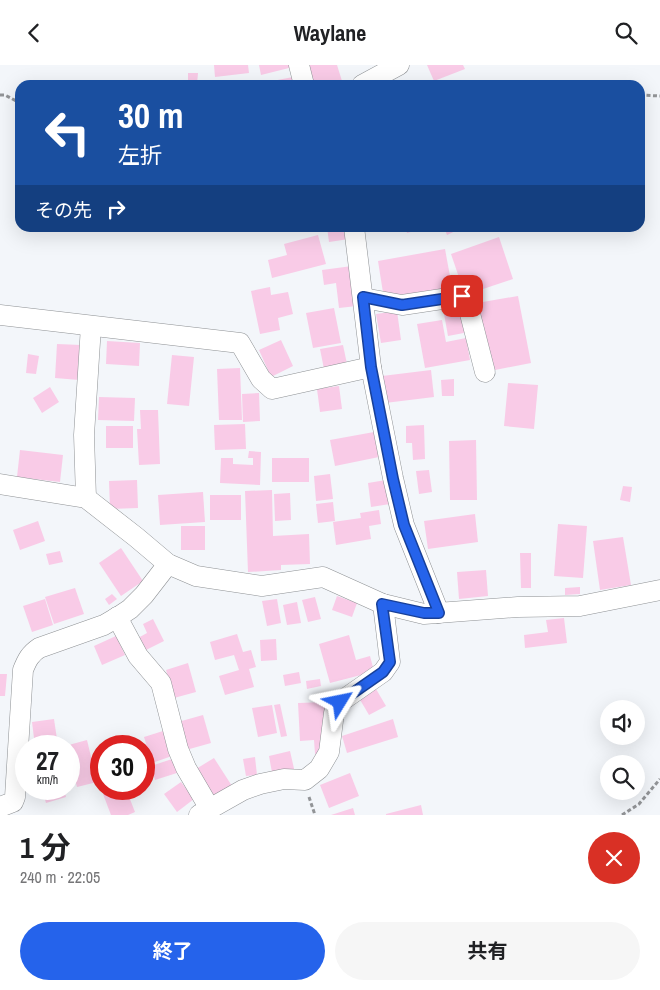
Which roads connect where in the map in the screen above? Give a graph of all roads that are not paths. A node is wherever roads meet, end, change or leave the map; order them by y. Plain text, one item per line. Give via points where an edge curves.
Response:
1 (299, 65) edge
2 (399, 65) edge
3 (303, 80) edge
4 (371, 80) edge
5 (355, 232) edge
6 (363, 297) junction
7 (0, 315) edge
8 (91, 326) junction
9 (371, 367) junction
10 (485, 372) dead end
11 (0, 484) edge
12 (86, 498) junction
13 (168, 564) junction
14 (660, 590) edge
15 (382, 604) junction
16 (439, 613) junction
17 (117, 617) junction
18 (0, 807) edge
19 (204, 812) edge

1 - 3 street
2 - 4 street
5 - 6 street
6 - 9 street
6 - 10 street via 402,305 462,296 467,302
7 - 8 street
8 - 9 street via 240,343 261,379 272,389
8 - 12 street via 84,435
9 - 16 street via 404,525
11 - 12 street
12 - 13 street
13 - 15 street via 196,576 262,586 324,577
13 - 17 street via 144,595
14 - 16 street via 580,605
15 - 16 street
15 - 19 street via 390,662 383,672 340,702 334,713 329,752 319,769 305,779 260,784
17 - 18 street via 104,625 39,648 28,659 23,670 15,797 13,802
17 - 19 street via 138,656 161,683 178,749

